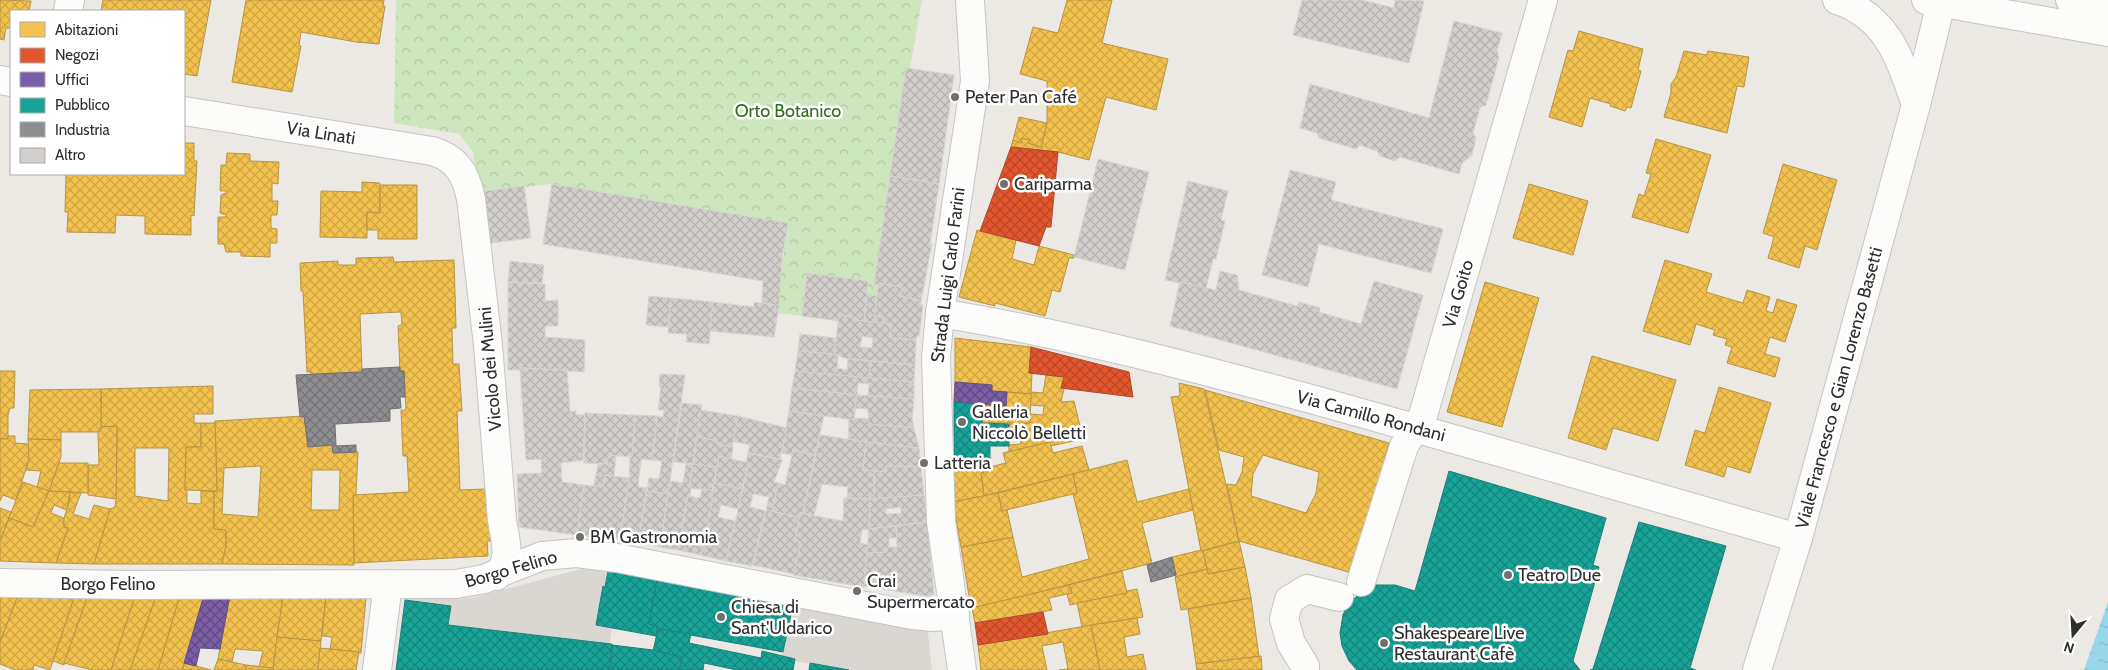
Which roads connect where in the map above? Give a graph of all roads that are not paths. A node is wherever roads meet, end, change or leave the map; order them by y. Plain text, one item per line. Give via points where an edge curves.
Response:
1 (970, 0) edge
2 (1543, 0) edge
3 (1836, 0) edge
4 (2070, 0) edge
5 (1934, 1) edge
6 (2108, 6) edge
7 (2108, 32) edge
8 (1916, 105) junction
9 (185, 110) edge
10 (456, 164) joint
11 (940, 313) junction
12 (1419, 429) junction
13 (1798, 538) junction
14 (496, 576) junction
15 (0, 583) edge
16 (388, 584) junction
17 (955, 615) junction
18 (377, 670) edge
19 (962, 670) edge
20 (1304, 670) edge
21 (1757, 670) edge

1 - 11 street, Strada Luigi Carlo Farini via 976,81
2 - 12 street, Via Goito
3 - 8 street via 1862,12 1882,30 1899,60
4 - 6 street
5 - 7 street
5 - 8 street, Viale Francesco e Gian Lorenzo Basetti
8 - 13 street, Viale Francesco e Gian Lorenzo Basetti
9 - 10 street, Via Linati via 432,151
10 - 14 street, Vicolo dei Mulini via 466,177 470,193 488,345 507,552 505,565
11 - 12 street, Via Camillo Rondani via 1136,353
11 - 17 street, Strada Luigi Carlo Farini via 936,372 939,487
12 - 13 street, Via Camillo Rondani
12 - 20 street, Via Goito via 1404,446 1350,589 1307,589 1289,600 1284,619
13 - 21 street, Viale Francesco e Gian Lorenzo Basetti
14 - 16 street, Borgo Felino via 456,584
14 - 17 street, Borgo Felino via 542,556 595,554 912,615
15 - 16 street, Borgo Felino
16 - 18 street
17 - 19 street, Strada Luigi Carlo Farini

